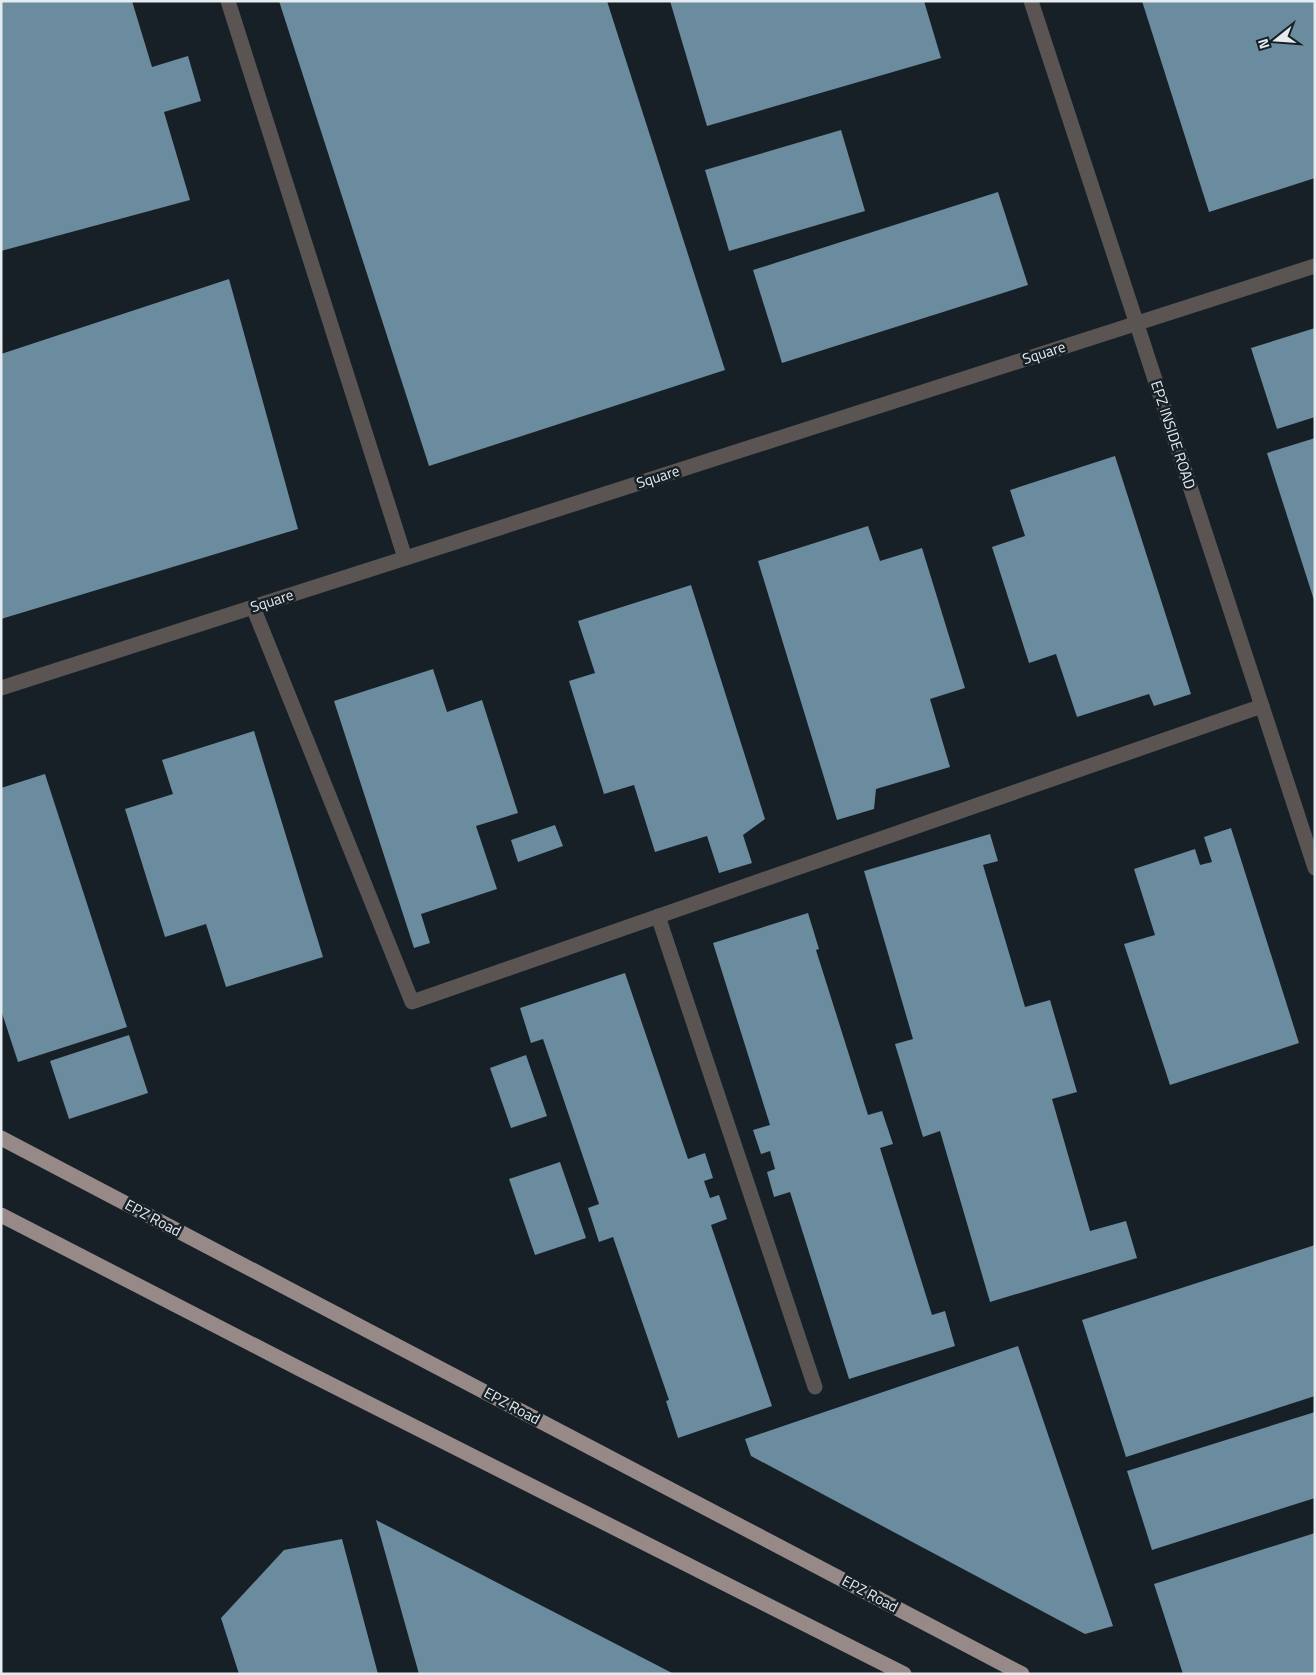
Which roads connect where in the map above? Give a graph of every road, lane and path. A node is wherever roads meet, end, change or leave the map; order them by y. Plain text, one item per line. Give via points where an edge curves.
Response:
1 (228, 1) edge
2 (1031, 1) edge
3 (1315, 266) edge
4 (1137, 323) junction
5 (405, 558) junction
6 (253, 607) junction
7 (1, 688) edge
8 (1262, 706) junction
9 (1315, 868) edge
10 (658, 916) junction
11 (1, 1138) edge
12 (1, 1215) edge
13 (814, 1388) dead end
14 (904, 1674) edge
15 (1022, 1674) edge

1 - 5 lane
2 - 4 lane, EPZ INSIDE ROAD
3 - 4 lane, Square
4 - 5 lane, Square
4 - 8 lane, EPZ INSIDE ROAD
5 - 6 lane, Square
6 - 7 lane, Square
6 - 10 lane via 412,1002
8 - 9 lane, EPZ INSIDE ROAD
8 - 10 lane
10 - 13 lane
11 - 15 main road, EPZ Road
12 - 14 main road

